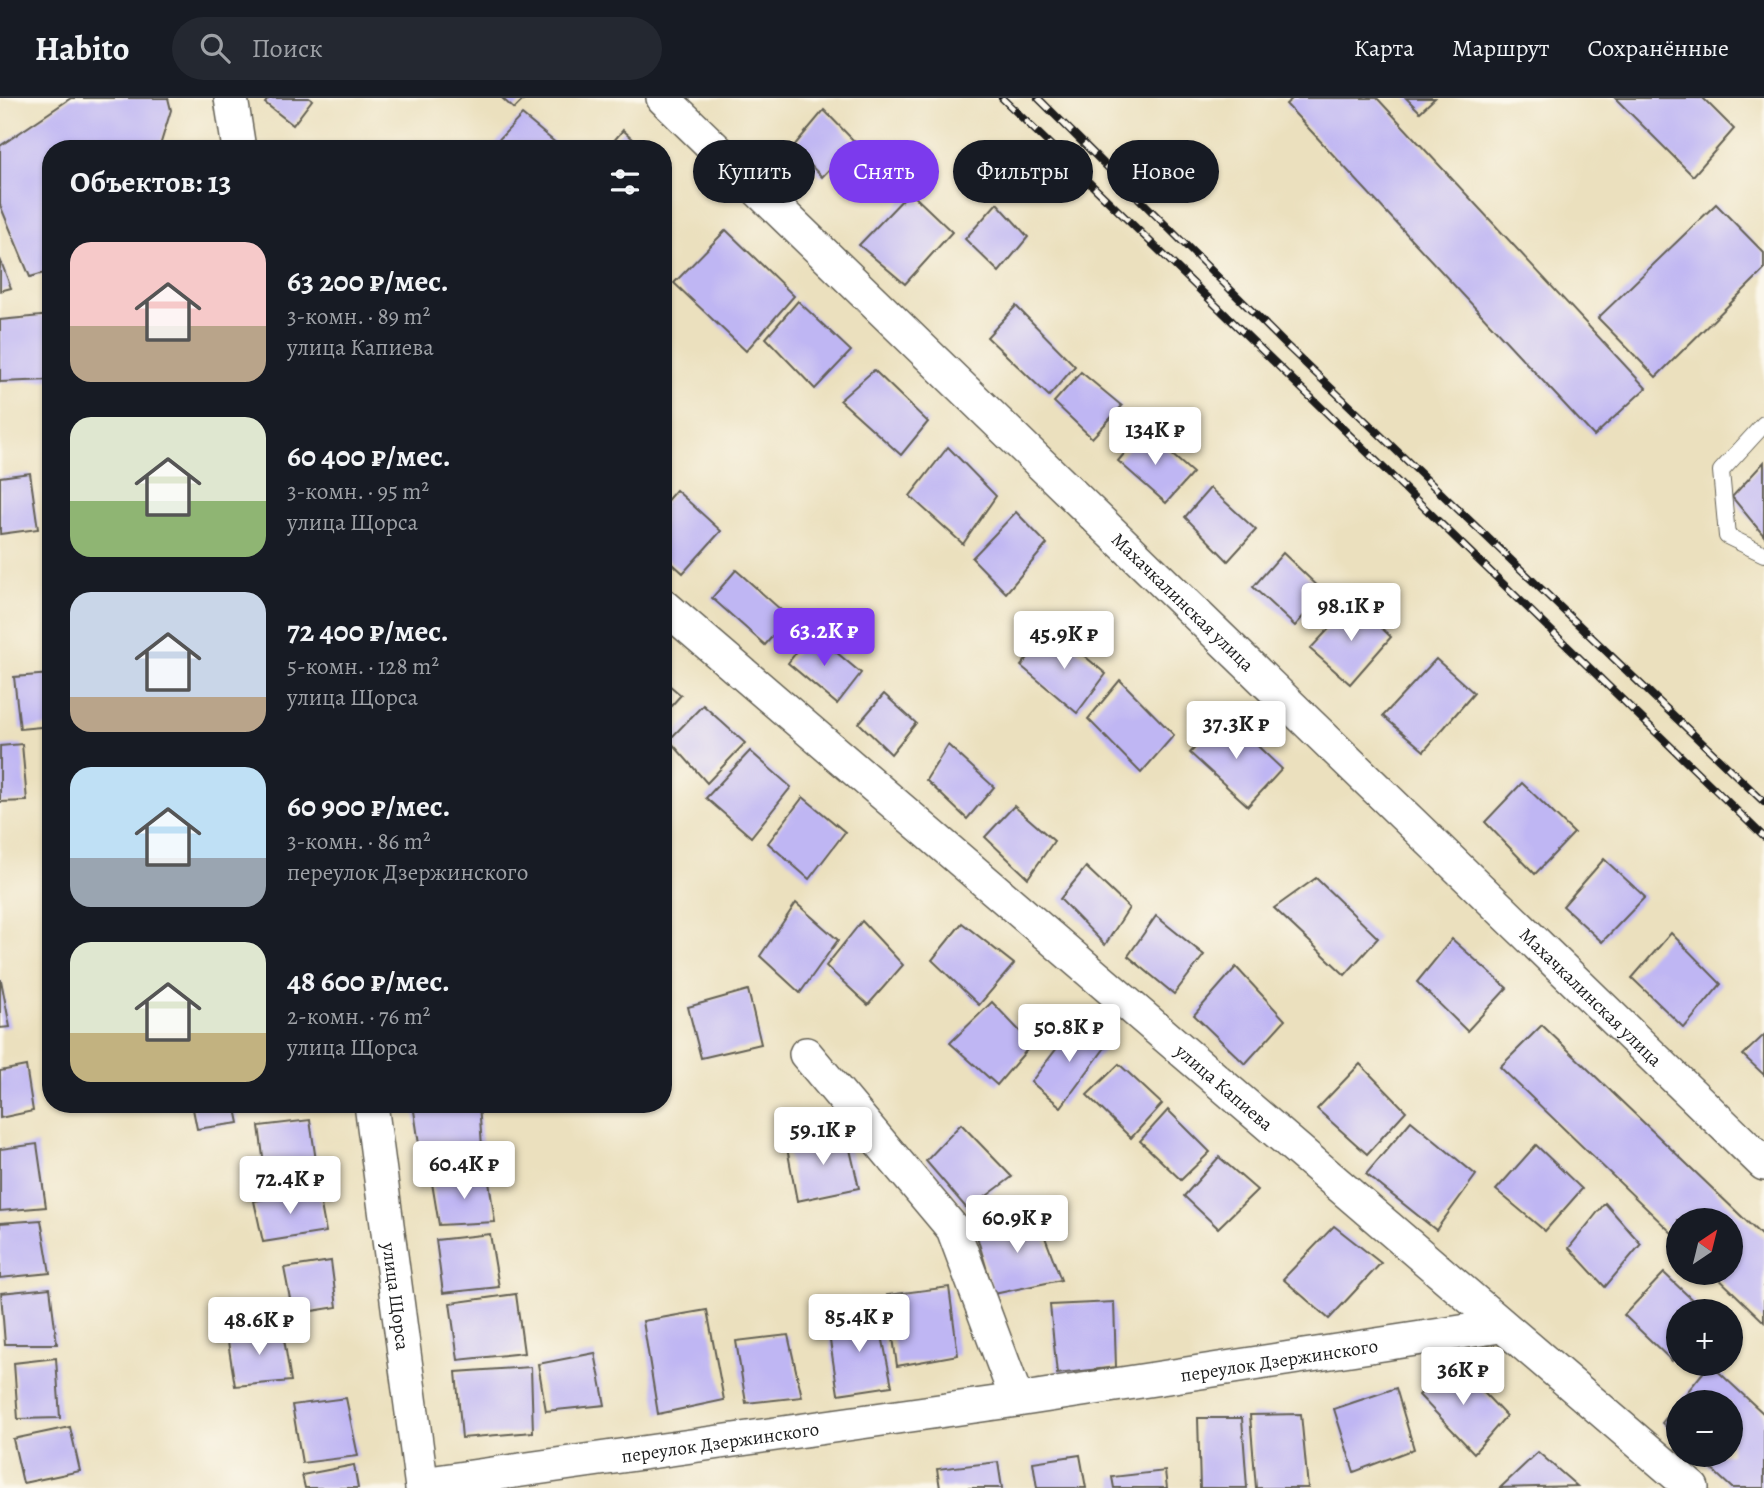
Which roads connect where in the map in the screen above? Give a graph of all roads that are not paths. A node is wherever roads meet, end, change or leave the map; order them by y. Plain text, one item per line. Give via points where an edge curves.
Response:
1 (231, 98) edge
2 (663, 98) edge
3 (238, 140) edge
4 (1764, 424) edge
5 (1764, 554) edge
6 (672, 613) edge
7 (806, 1054) dead end
8 (372, 1113) edge
9 (1764, 1164) edge
10 (1500, 1326) junction
11 (1017, 1400) junction
12 (422, 1486) edge
13 (1692, 1488) edge

1 - 3 street
2 - 9 street, Махачкалинская улица
4 - 5 lane via 1721,471 1727,536
6 - 10 street, улица Капиева
7 - 11 street via 953,1229
8 - 12 street, улица Щорса
10 - 11 street, переулок Дзержинского
10 - 13 street, улица Капиева
11 - 12 street, переулок Дзержинского

